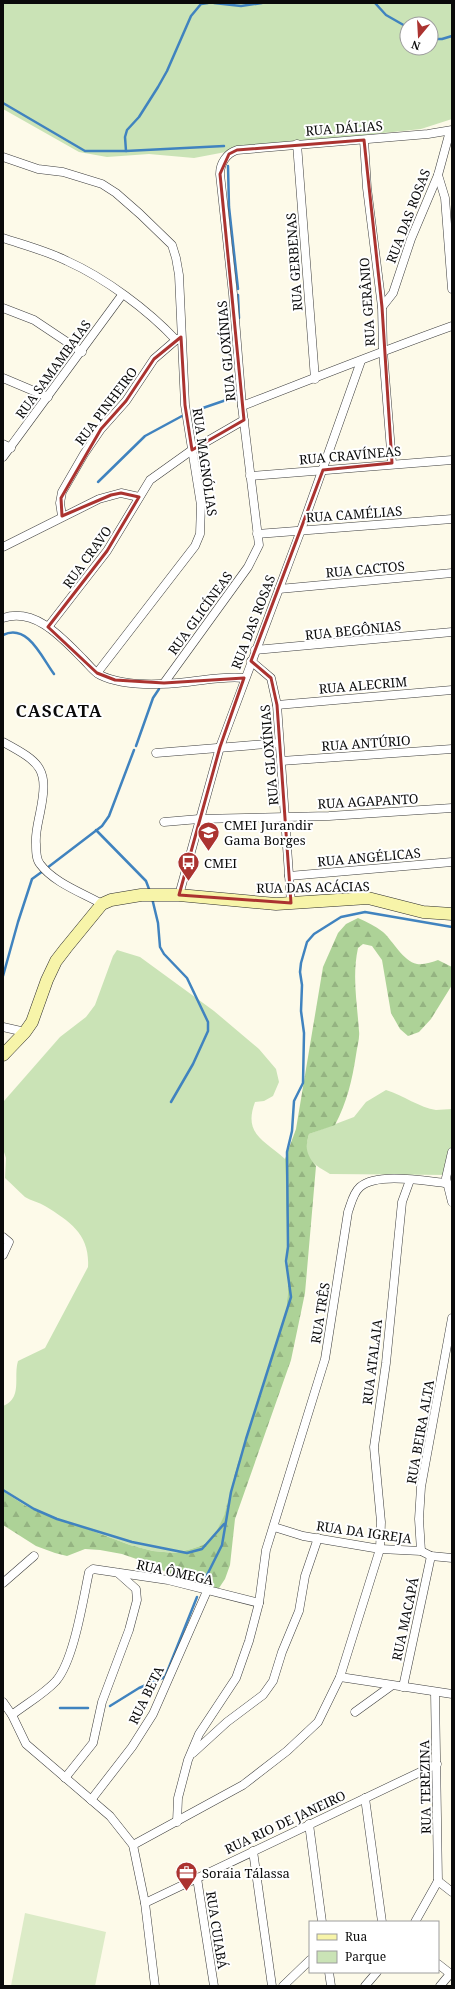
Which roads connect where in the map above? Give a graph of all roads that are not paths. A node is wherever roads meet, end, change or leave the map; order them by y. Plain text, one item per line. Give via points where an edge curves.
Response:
1 (451, 130) edge
2 (364, 140) junction
3 (297, 144) junction
4 (237, 150) joint
5 (3, 157) edge
6 (438, 175) junction
7 (3, 238) edge
8 (452, 289) edge
9 (122, 295) junction
10 (3, 308) edge
11 (382, 308) junction
12 (452, 326) edge
13 (179, 339) junction
14 (383, 351) junction
15 (82, 352) junction
16 (361, 361) junction
17 (3, 378) edge
18 (315, 378) junction
19 (48, 396) junction
20 (242, 406) junction
21 (244, 420) junction
22 (3, 444) edge
23 (11, 448) junction
24 (192, 450) junction
25 (3, 457) edge
26 (452, 460) edge
27 (392, 463) junction
28 (323, 470) junction
29 (250, 476) junction
30 (139, 497) junction
31 (62, 516) junction
32 (452, 519) edge
33 (301, 530) junction
34 (257, 534) junction
35 (3, 547) edge
36 (254, 557) joint
37 (452, 573) edge
38 (279, 589) junction
39 (3, 618) edge
40 (48, 627) junction
41 (452, 632) edge
42 (255, 650) junction
43 (251, 661) junction
44 (97, 673) junction
45 (244, 678) junction
46 (164, 683) junction
47 (452, 690) edge
48 (277, 705) junction
49 (3, 742) edge
50 (279, 743) junction
51 (220, 747) junction
52 (452, 748) edge
53 (156, 753) dead end
54 (281, 761) junction
55 (452, 808) edge
56 (286, 817) junction
57 (200, 819) junction
58 (164, 822) dead end
59 (452, 862) edge
60 (289, 876) junction
61 (179, 895) junction
62 (291, 903) junction
63 (102, 904) junction
64 (452, 914) edge
65 (3, 1027) edge
66 (25, 1032) junction
67 (3, 1055) edge
68 (452, 1152) edge
69 (410, 1180) junction
70 (446, 1183) junction
71 (452, 1202) edge
72 (3, 1238) edge
73 (3, 1255) edge
74 (452, 1318) edge
75 (451, 1334) edge
76 (274, 1527) junction
77 (318, 1538) junction
78 (380, 1549) junction
79 (420, 1551) junction
80 (34, 1556) dead end
81 (431, 1556) junction
82 (452, 1558) edge
83 (118, 1573) junction
84 (3, 1583) edge
85 (207, 1591) junction
86 (259, 1603) junction
87 (340, 1677) junction
88 (391, 1686) junction
89 (402, 1687) junction
90 (435, 1692) junction
91 (452, 1694) edge
92 (3, 1702) edge
93 (355, 1712) dead end
94 (12, 1715) junction
95 (188, 1760) junction
96 (437, 1764) junction
97 (65, 1778) junction
98 (365, 1798) junction
99 (91, 1800) junction
100 (177, 1822) junction
101 (309, 1824) junction
102 (133, 1845) junction
103 (253, 1851) junction
104 (197, 1878) junction
105 (438, 1881) junction
106 (452, 1892) edge
107 (145, 1903) junction
108 (322, 1921) edge
109 (382, 1921) edge
110 (416, 1921) edge
111 (309, 1961) edge
112 (439, 1965) edge
113 (329, 1973) edge
114 (376, 1973) edge
115 (451, 1974) edge
116 (155, 1986) edge
117 (214, 1986) edge
118 (272, 1986) edge
119 (283, 1986) edge
120 (331, 1986) edge
121 (365, 1986) edge
122 (440, 1986) edge

1 - 2 street, RUA DÁLIAS
1 - 6 street, RUA DAS ROSAS
2 - 3 street, RUA DÁLIAS
2 - 11 street, RUA GERÂNIO via 367,188
3 - 4 street, RUA DÁLIAS
3 - 18 street, RUA GERBENAS
4 - 20 street, RUA GLOXÍNIAS via 224,159 220,174 234,294
5 - 13 street, RUA MAGNÓLIAS via 38,169 63,172 102,184 116,193 172,245 179,275
6 - 8 street via 445,198
6 - 11 street, RUA DAS ROSAS via 411,239 393,293
7 - 9 street via 68,261
9 - 13 street
9 - 15 street, RUA SAMAMBAIAS
10 - 15 street via 34,320
11 - 14 street, RUA GERÂNIO
12 - 14 street
13 - 24 street, RUA MAGNÓLIAS
13 - 31 street, RUA PINHEIRO via 154,359 126,400 100,429 62,492
14 - 16 street
14 - 27 street, RUA GERÂNIO
15 - 19 street, RUA SAMAMBAIAS
16 - 18 street
16 - 28 street, RUA DAS ROSAS
17 - 19 street
18 - 20 street
19 - 23 street, RUA SAMAMBAIAS
20 - 21 street, RUA GLOXÍNIAS
21 - 24 street, RUA CRAVO
21 - 29 street, RUA GLOXÍNIAS
22 - 23 street
23 - 25 street, RUA SAMAMBAIAS
24 - 30 street, RUA CRAVO via 155,476
24 - 44 street, RUA MAGNÓLIAS via 201,505 200,534 194,546
26 - 27 street, RUA CRAVÍNEAS
27 - 28 street, RUA CRAVÍNEAS
28 - 29 street, RUA CRAVÍNEAS
28 - 33 street, RUA DAS ROSAS
29 - 34 street, RUA GLOXÍNIAS
30 - 31 street via 121,493 111,495
30 - 40 street, RUA CRAVO via 107,551
31 - 35 street
32 - 33 street, RUA CAMÉLIAS
33 - 34 street, RUA CAMÉLIAS
33 - 38 street, RUA DAS ROSAS
34 - 36 street, RUA GLOXÍNIAS via 259,545
36 - 46 street, RUA GLICÍNEAS
37 - 38 street, RUA CACTOS
38 - 42 street, RUA DAS ROSAS
39 - 40 street via 29,617
40 - 44 street
41 - 42 street, RUA BEGÔNIAS
42 - 43 street, RUA DAS ROSAS
43 - 45 street, RUA DAS ROSAS
43 - 48 street, RUA GLOXÍNIAS via 271,678
44 - 46 street via 115,680
45 - 46 street via 231,676 186,683
45 - 51 street, RUA DAS ROSAS
47 - 48 street, RUA ALECRIM
48 - 50 street, RUA GLOXÍNIAS
49 - 63 street via 36,764 42,772 45,792 35,840 39,863 56,878
50 - 51 street
50 - 54 street, RUA GLOXÍNIAS
51 - 53 street
51 - 57 street, RUA DAS ROSAS
52 - 54 street, RUA ANTÚRIO
54 - 56 street, RUA GLOXÍNIAS
55 - 56 street, RUA AGAPANTO
56 - 57 street, RUA AGAPANTO
56 - 60 street, RUA GLOXÍNIAS
57 - 58 street, RUA AGAPANTO
57 - 61 street, RUA DAS ROSAS
59 - 60 street, RUA ANGÉLICAS
60 - 62 street, RUA GLOXÍNIAS
61 - 62 street, RUA DAS ACÁCIAS
61 - 63 street, RUA DAS ACÁCIAS via 140,895
62 - 64 street, RUA DAS ACÁCIAS via 368,898 423,912
63 - 66 street via 56,961 35,1016
65 - 66 street
66 - 67 street
68 - 70 street
69 - 70 street, RUA TRÊS
69 - 76 street, RUA TRÊS via 391,1179 367,1183 360,1186 352,1200 325,1359
69 - 78 street, RUA ATALAIA via 402,1202 386,1363 374,1447 381,1522
70 - 71 street
72 - 73 street via 9,1242
74 - 75 street, RUA BEIRA ALTA
75 - 79 street, RUA BEIRA ALTA via 421,1487
76 - 77 street, RUA DA IGREJA
76 - 86 street, RUA TRÊS via 264,1564
77 - 78 street, RUA DA IGREJA
77 - 95 street via 305,1576 299,1611 273,1681 264,1695 201,1744
78 - 79 street, RUA DA IGREJA
78 - 87 street, RUA ATALAIA
79 - 81 street, RUA DA IGREJA
80 - 84 street
81 - 82 street, RUA DA IGREJA
81 - 89 street, RUA MACAPÁ
83 - 85 street, RUA ÔMEGA via 168,1580
83 - 94 street, RUA ÔMEGA via 93,1569 89,1574 70,1655 64,1670 48,1688
83 - 97 street via 136,1589 138,1600 102,1702 93,1743
85 - 86 street, RUA ÔMEGA
85 - 99 street, RUA BETA via 153,1714 132,1747
86 - 95 street, RUA TRÊS via 250,1641 236,1678 199,1734
87 - 88 street
87 - 100 street, RUA ATALAIA via 318,1722 303,1737 243,1785
88 - 89 street
88 - 93 street
89 - 90 street
90 - 91 street
90 - 96 street, RUA TEREZINA
92 - 94 street
94 - 97 street via 26,1744
95 - 100 street, RUA TRÊS via 178,1798
96 - 98 street, RUA RIO DE JANEIRO
96 - 105 street, RUA TEREZINA
97 - 99 street
98 - 101 street, RUA RIO DE JANEIRO
98 - 109 street
99 - 102 street via 110,1816
100 - 102 street, RUA ATALAIA
101 - 103 street, RUA RIO DE JANEIRO
101 - 108 street
102 - 107 street
103 - 104 street, RUA RIO DE JANEIRO
103 - 118 street
104 - 107 street, RUA RIO DE JANEIRO
104 - 117 street, RUA CUIABÁ
105 - 106 street
105 - 110 street
107 - 116 street
111 - 119 street
112 - 115 street
113 - 120 street
114 - 121 street
115 - 122 street

